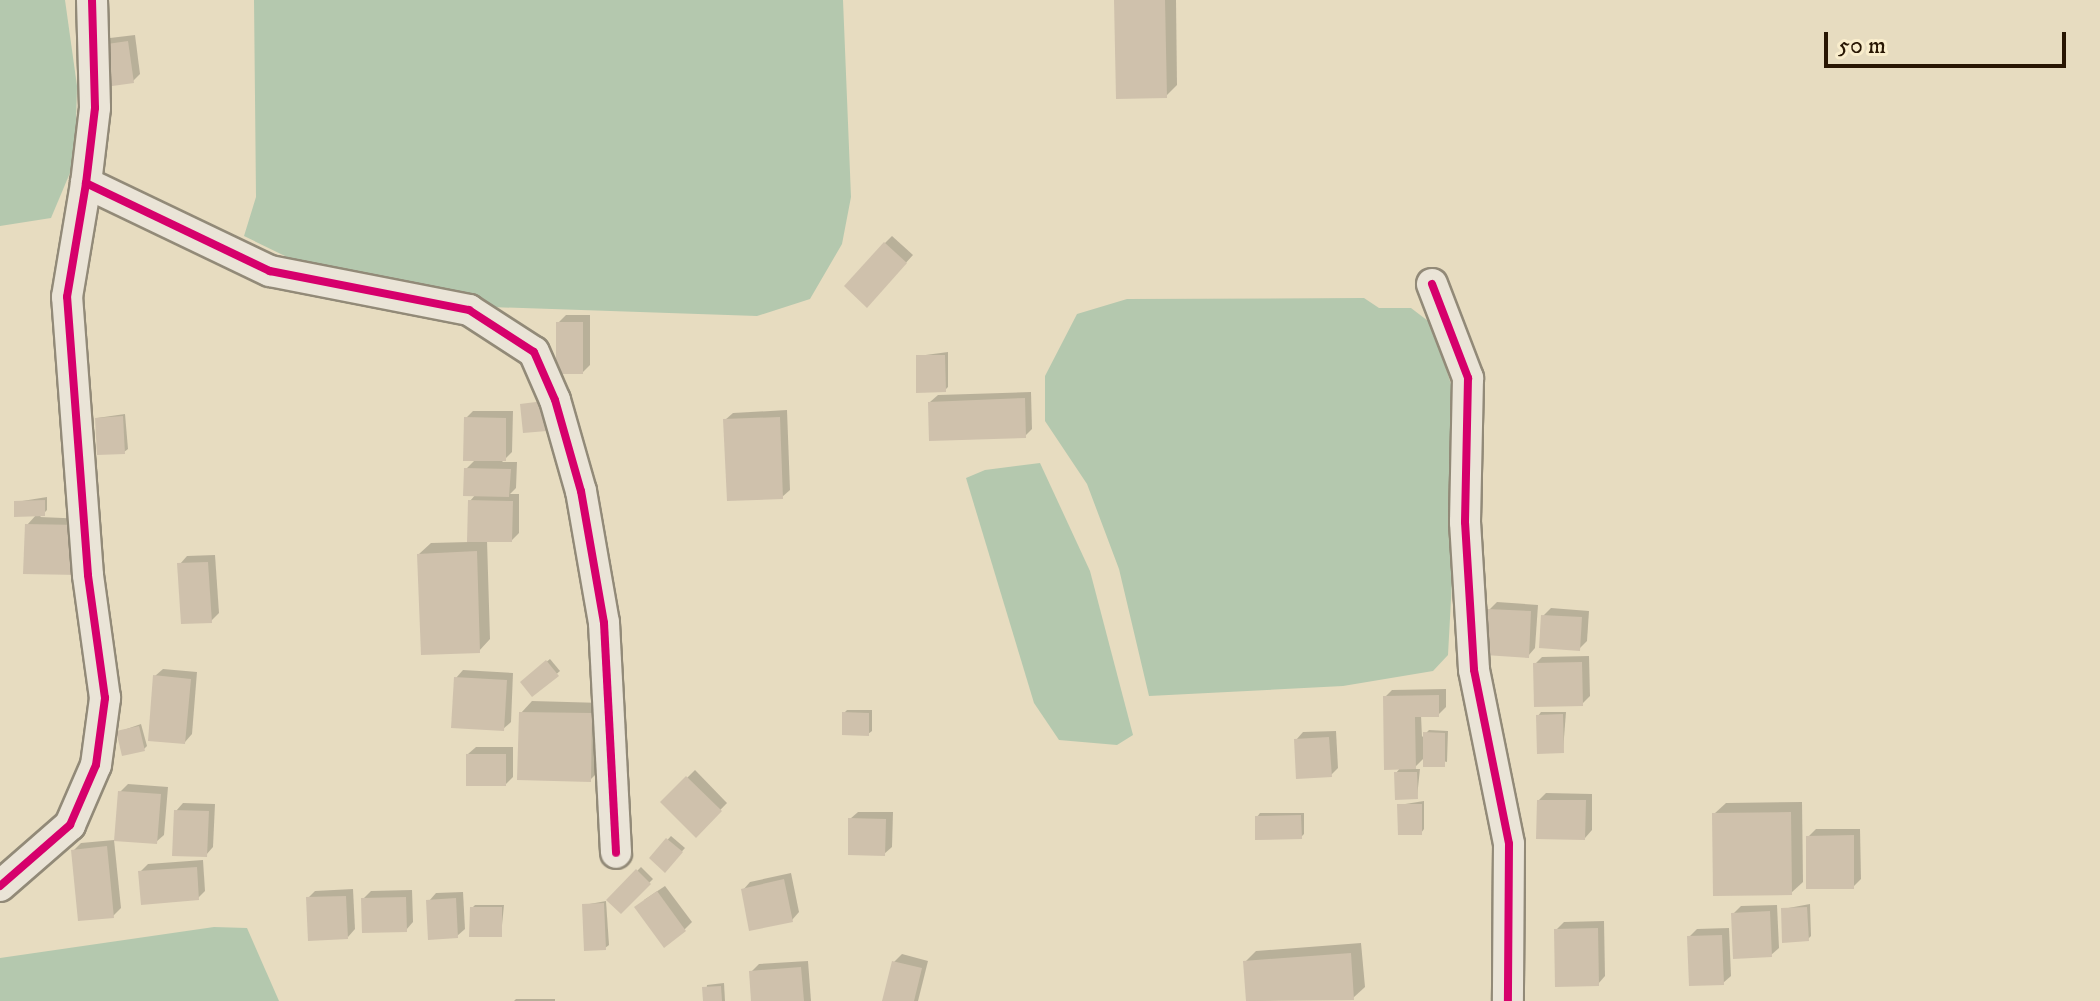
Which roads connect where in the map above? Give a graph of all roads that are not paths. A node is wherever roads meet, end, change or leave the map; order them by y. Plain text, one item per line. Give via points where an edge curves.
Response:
1 (92, 0) edge
2 (86, 183) junction
3 (1432, 284) dead end
4 (616, 853) dead end
5 (0, 886) edge
6 (1508, 1001) edge

1 - 2 street via 95,108
2 - 4 street via 270,271 469,310 534,352 555,400 581,491 604,623
2 - 5 street via 67,297 88,575 105,698 96,765 70,825
3 - 6 street via 1468,378 1465,522 1474,670 1509,844

